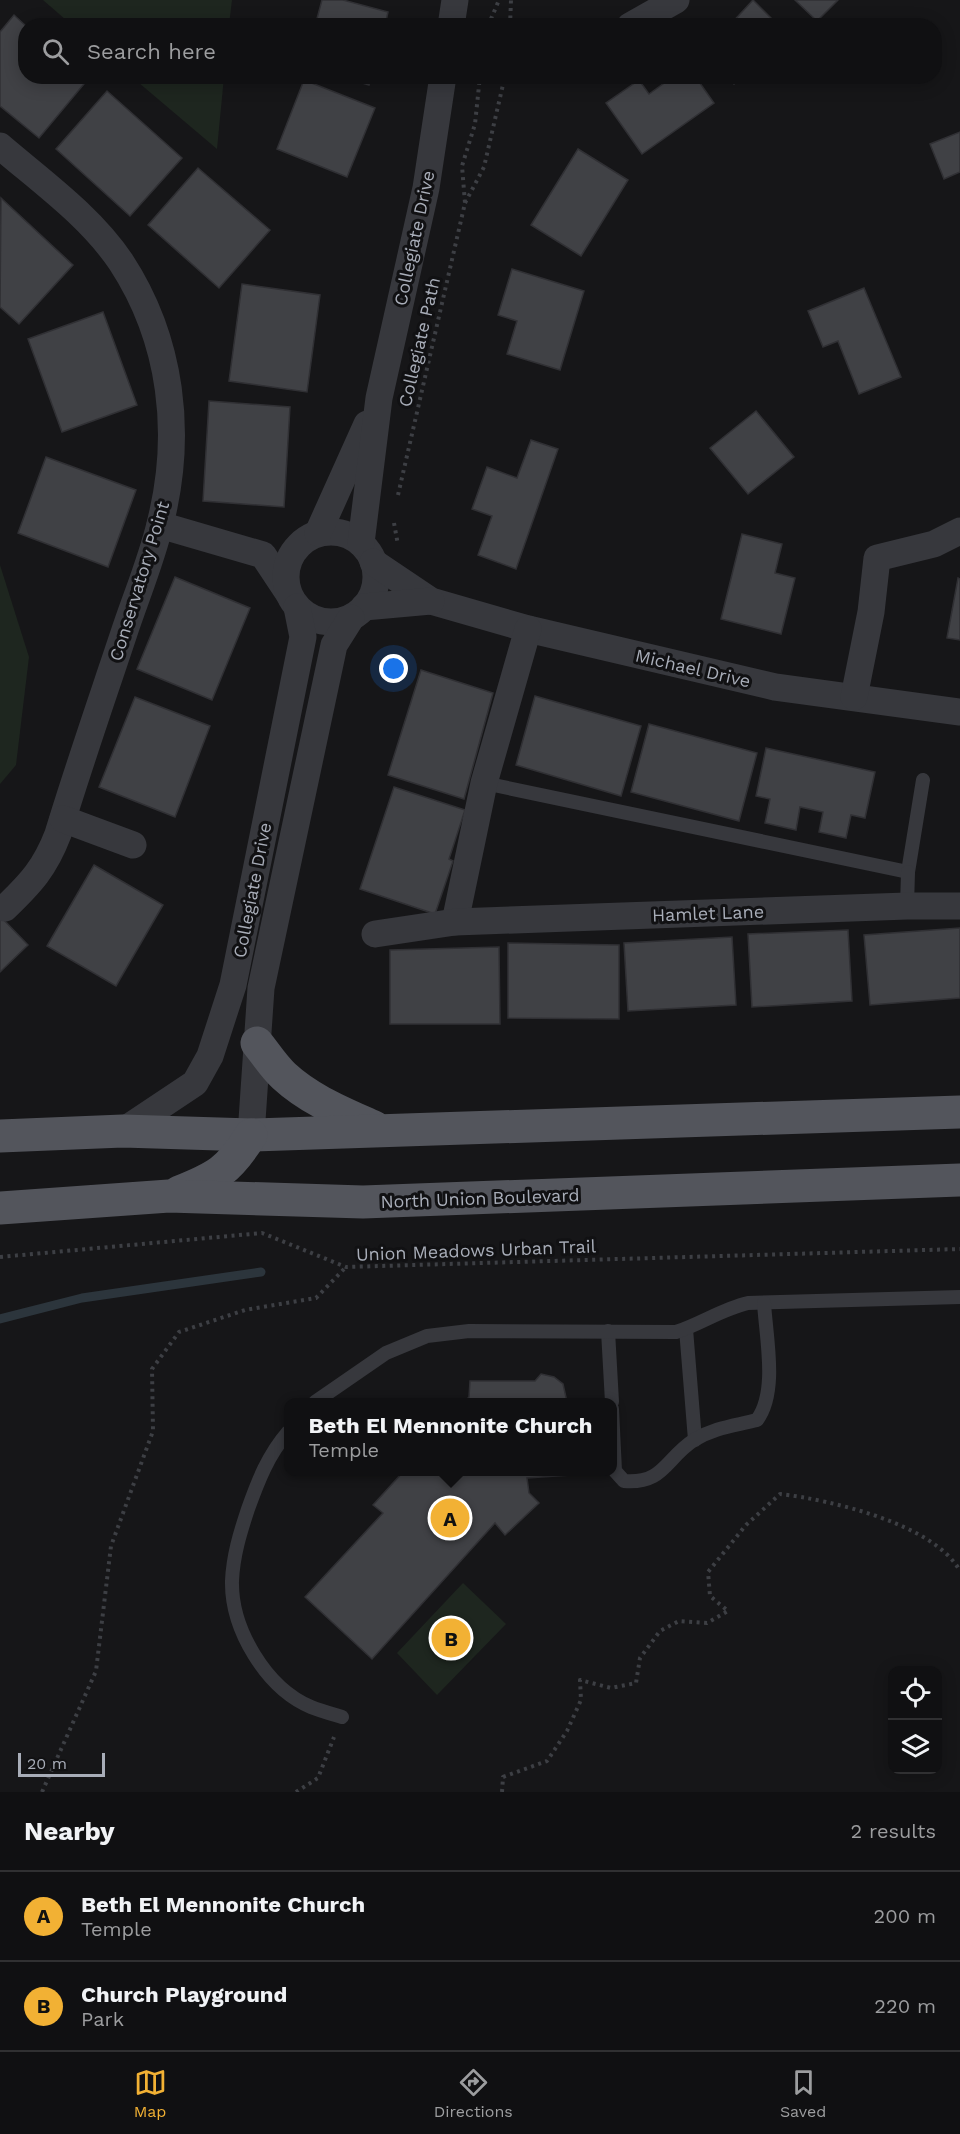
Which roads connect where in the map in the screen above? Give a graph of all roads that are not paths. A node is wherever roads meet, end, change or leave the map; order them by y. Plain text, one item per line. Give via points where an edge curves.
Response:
1 (454, 0) edge
2 (676, 0) edge
3 (452, 18) edge
4 (644, 18) edge
5 (442, 84) edge
6 (0, 146) edge
7 (379, 399) junction
8 (160, 525) junction
9 (960, 531) edge
10 (312, 537) junction
11 (367, 552) junction
12 (263, 555) junction
13 (293, 600) junction
14 (431, 601) junction
15 (358, 613) junction
16 (528, 629) junction
17 (854, 697) junction
18 (960, 712) edge
19 (923, 780) dead end
20 (484, 783) junction
21 (63, 819) junction
22 (133, 844) dead end
23 (908, 872) junction
24 (907, 906) junction
25 (960, 906) edge
26 (5, 908) dead end
27 (455, 922) junction
28 (375, 934) dead end
29 (257, 1043) junction
30 (960, 1112) edge
31 (379, 1129) junction
32 (123, 1131) junction
33 (251, 1135) junction
34 (0, 1136) edge
35 (960, 1180) edge
36 (169, 1196) junction
37 (0, 1208) edge
38 (960, 1297) edge
39 (764, 1303) junction
40 (686, 1329) junction
41 (608, 1332) junction
42 (321, 1398) edge
43 (612, 1398) edge
44 (284, 1438) edge
45 (695, 1440) junction
46 (617, 1473) edge
47 (342, 1717) road end

1 - 3 street
2 - 4 street
5 - 7 street, Collegiate Drive via 426,188
6 - 8 street, Conservatory Point via 94,228 121,263 143,303 168,378 172,414 172,450
7 - 10 street, Collegiate Drive
7 - 11 street, Collegiate Drive
8 - 12 street
8 - 21 street, Conservatory Point
9 - 17 street via 934,544 877,558
10 - 11 street via 334,532 348,535
10 - 12 street
10 - 13 street via 294,551 287,564 286,579
11 - 14 street, Michael Drive
11 - 15 street via 376,584
12 - 13 street
13 - 15 street via 308,616 322,621 337,622
13 - 32 street, Collegiate Drive via 303,637 233,985 213,1046 195,1083
14 - 15 street, Michael Drive
14 - 16 street, Michael Drive
15 - 29 street, Collegiate Drive via 334,645 261,988
16 - 17 street, Michael Drive via 775,687
16 - 20 street
17 - 18 street, Michael Drive
19 - 23 lane
20 - 23 lane
20 - 27 street
21 - 22 street
21 - 26 street, Conservatory Point via 47,863
23 - 24 lane
24 - 25 street, Hamlet Lane
24 - 27 street, Hamlet Lane
27 - 28 street, Hamlet Lane
29 - 31 main road via 283,1075 305,1092
29 - 33 street, Collegiate Drive
30 - 31 main road
31 - 33 main road
32 - 33 main road
32 - 34 main road
33 - 36 main road via 237,1158 216,1177
35 - 36 main road, North Union Boulevard via 363,1202
36 - 37 main road, North Union Boulevard
38 - 39 lane
39 - 40 lane via 727,1308
39 - 45 lane via 770,1396 765,1411 757,1420 724,1426
40 - 41 lane
40 - 45 lane
41 - 42 lane via 469,1331 427,1336 386,1353
41 - 43 lane
44 - 47 lane via 261,1472 236,1545 232,1582 238,1622 255,1655 280,1685 310,1707
45 - 46 lane via 657,1475 642,1482 624,1481

